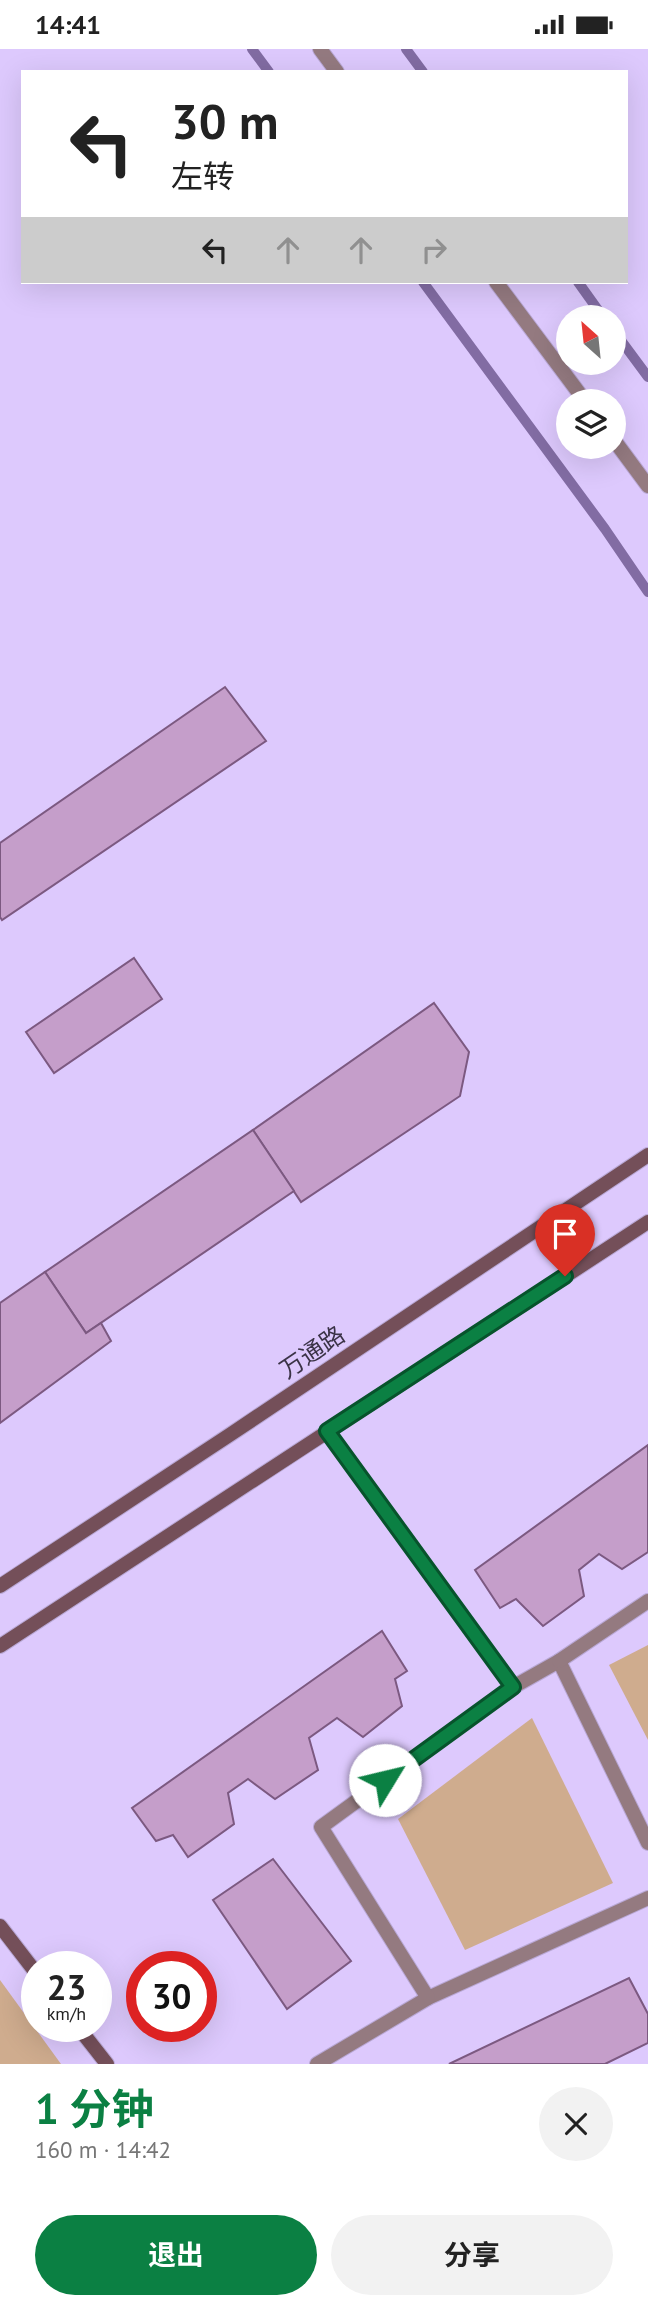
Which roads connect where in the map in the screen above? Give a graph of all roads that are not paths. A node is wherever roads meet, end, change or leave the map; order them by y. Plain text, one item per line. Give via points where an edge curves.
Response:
1 (320, 49) edge
2 (336, 70) edge
3 (498, 284) edge
4 (577, 389) edge
5 (626, 456) edge
6 (648, 485) edge
7 (648, 1155) edge
8 (648, 1222) edge
9 (327, 1431) junction
10 (0, 1586) edge
11 (648, 1601) edge
12 (0, 1646) edge
13 (559, 1661) junction
14 (513, 1687) junction
15 (648, 1843) edge
16 (648, 1898) edge
17 (0, 1926) edge
18 (21, 1953) edge
19 (429, 1998) junction
20 (90, 2042) edge
21 (107, 2064) edge
22 (317, 2064) edge

1 - 2 street
3 - 4 street
5 - 6 street
7 - 10 main road, 万通路
8 - 9 main road
9 - 12 main road
9 - 14 street
11 - 13 street
13 - 14 street
13 - 15 street
14 - 19 street via 321,1827
16 - 19 street
17 - 18 main road
19 - 22 street
20 - 21 main road

